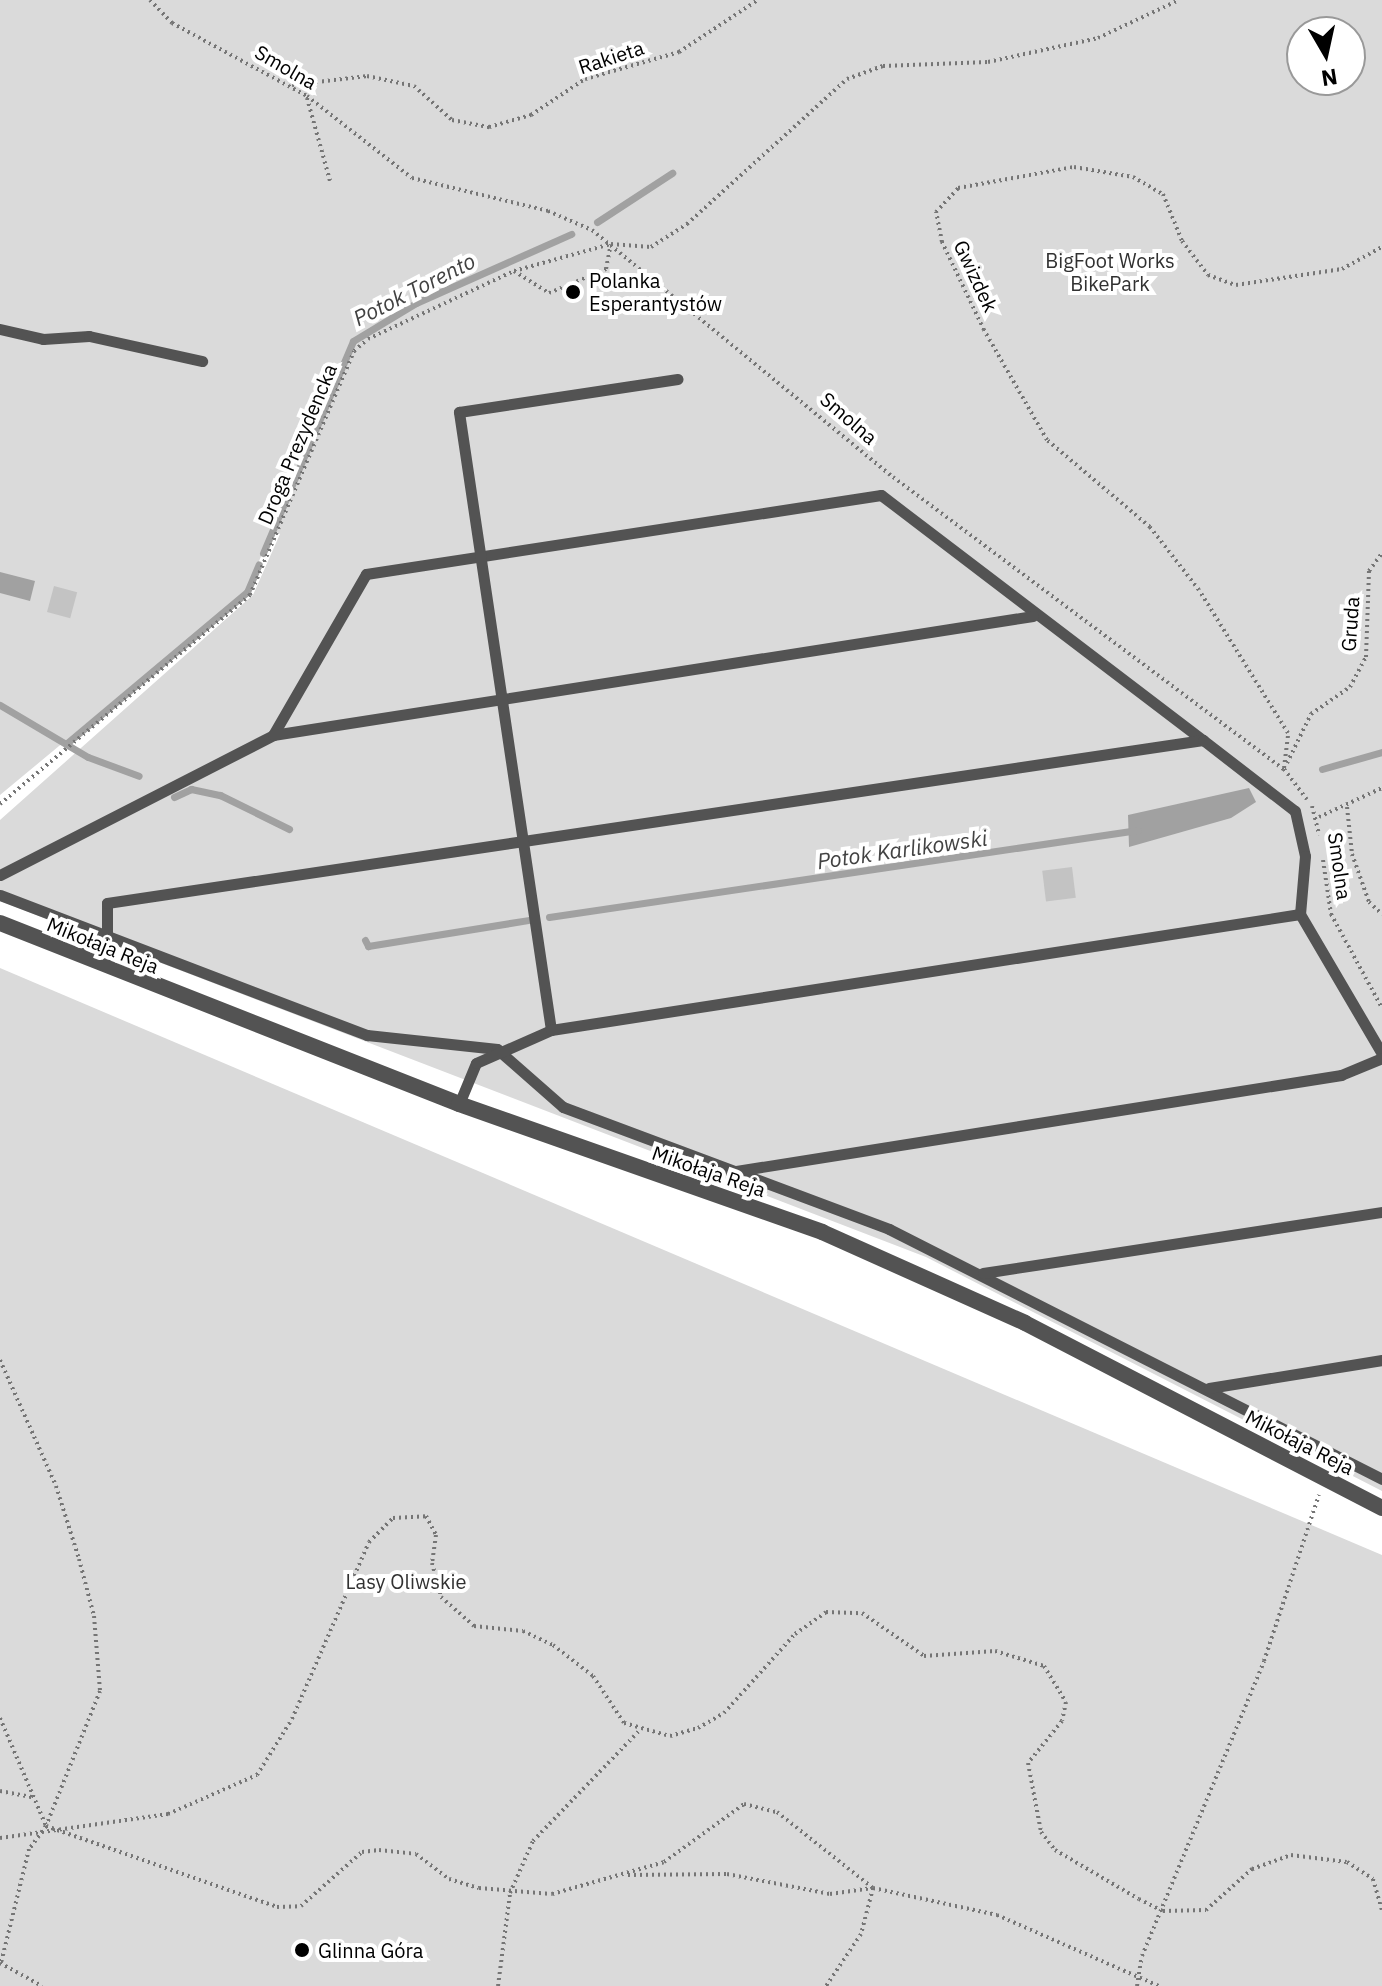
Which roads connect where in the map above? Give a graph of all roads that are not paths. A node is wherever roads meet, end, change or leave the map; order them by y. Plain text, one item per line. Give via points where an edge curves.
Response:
1 (0, 329) edge
2 (202, 361) dead end
3 (678, 379) dead end
4 (480, 555) junction
5 (1033, 616) junction
6 (502, 698) junction
7 (273, 735) junction
8 (1203, 740) junction
9 (521, 838) junction
10 (0, 875) edge
11 (0, 895) edge
12 (1300, 914) junction
13 (0, 923) edge
14 (107, 933) junction
15 (551, 1030) junction
16 (497, 1049) junction
17 (1382, 1056) edge
18 (459, 1104) junction
19 (725, 1173) junction
20 (1382, 1212) edge
21 (983, 1273) junction
22 (1382, 1360) edge
23 (1208, 1388) junction
24 (1382, 1479) edge
25 (1382, 1508) edge

1 - 2 lane via 43,339 89,336
3 - 4 lane via 459,412
4 - 5 lane via 881,495
4 - 6 lane
4 - 7 lane via 366,574
5 - 6 lane
5 - 8 lane
6 - 7 lane
6 - 9 lane
7 - 10 lane
8 - 9 lane
8 - 12 lane via 1295,811 1305,856
9 - 14 lane via 107,903
9 - 15 lane
11 - 14 lane
12 - 15 lane
12 - 17 lane
13 - 18 street, Mikołaja Reja
14 - 16 lane via 367,1035
15 - 16 lane
16 - 18 lane via 476,1063
16 - 19 lane via 563,1107
17 - 19 lane via 1341,1075
18 - 25 street, Mikołaja Reja via 822,1232 973,1297
19 - 21 lane via 889,1229
20 - 21 lane
21 - 23 lane
22 - 23 lane
23 - 24 lane

